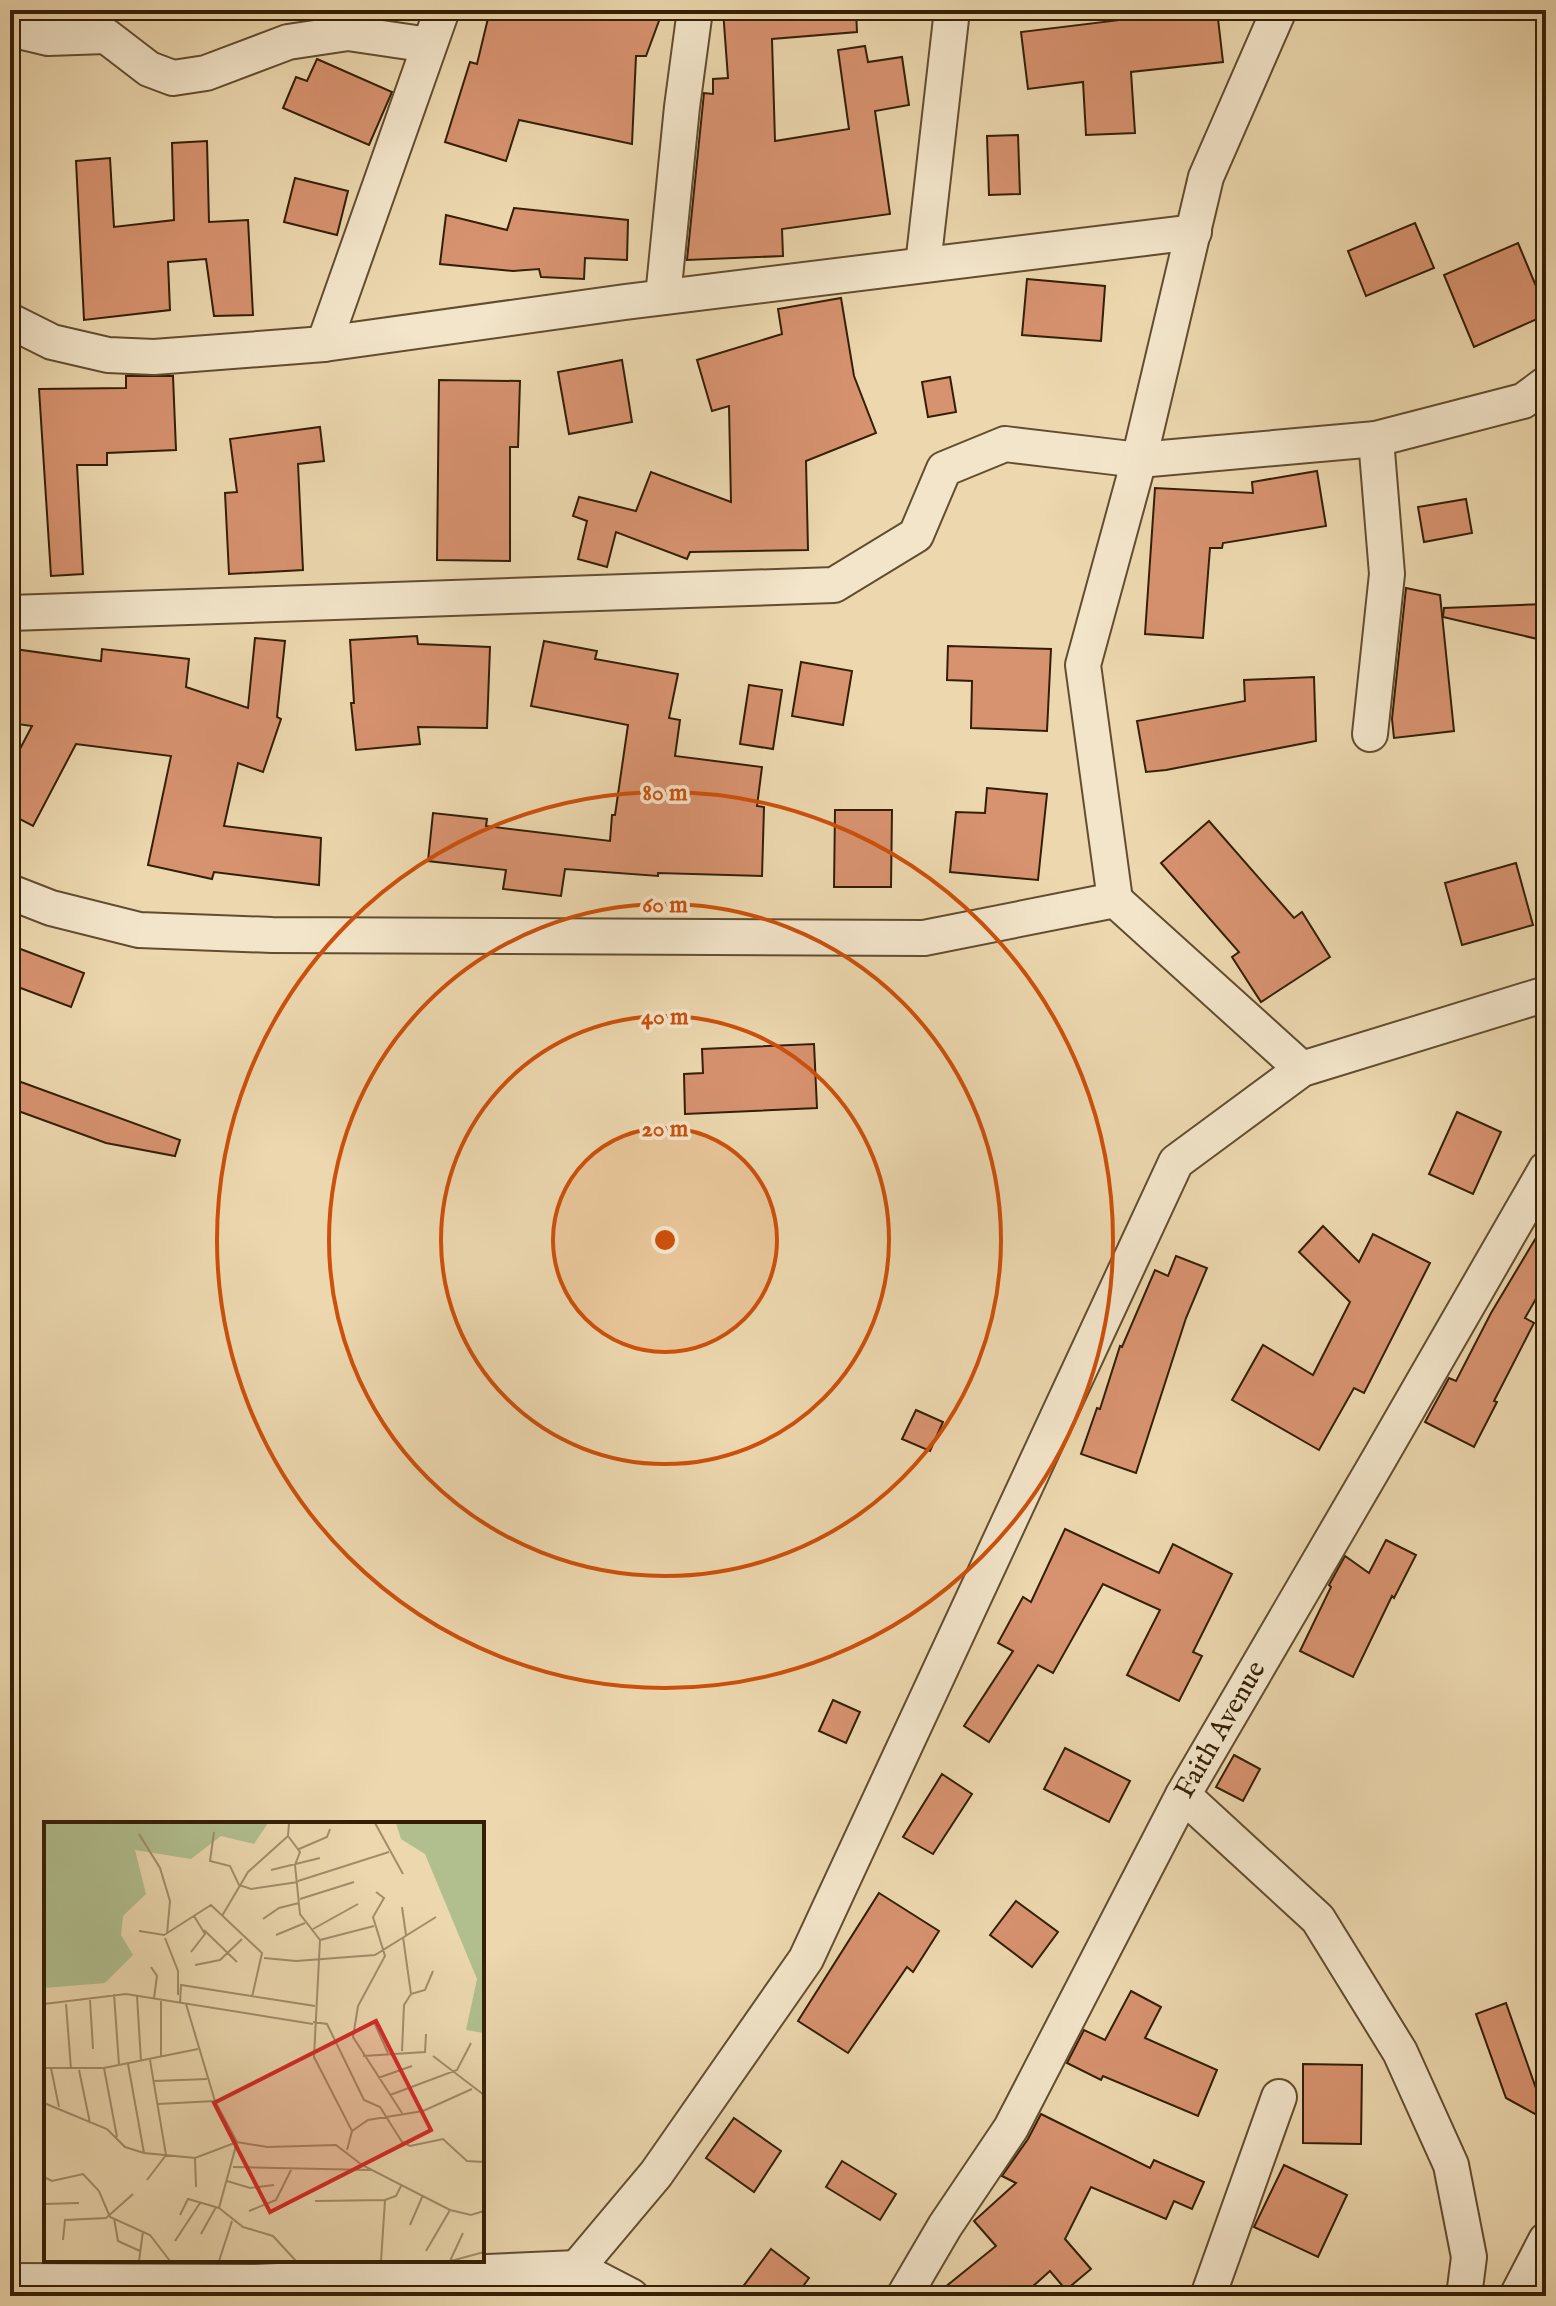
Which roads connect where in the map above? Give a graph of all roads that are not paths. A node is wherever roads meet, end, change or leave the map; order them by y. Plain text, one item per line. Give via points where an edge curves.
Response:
1 (442, 10) edge
2 (695, 10) edge
3 (952, 10) edge
4 (1279, 10) edge
5 (105, 23) edge
6 (10, 29) edge
7 (429, 45) junction
8 (1194, 232) junction
9 (923, 265) junction
10 (663, 297) junction
11 (10, 321) edge
12 (324, 344) junction
13 (1546, 384) edge
14 (1376, 439) junction
15 (1139, 460) junction
16 (10, 613) edge
17 (1370, 734) dead end
18 (10, 892) edge
19 (1115, 900) junction
20 (1546, 994) edge
21 (1302, 1069) junction
22 (1546, 1169) edge
23 (1183, 1795) junction
24 (1279, 2097) dead end
25 (1546, 2240) edge
26 (10, 2281) edge
27 (576, 2282) edge
28 (254, 2289) edge
29 (631, 2296) edge
30 (904, 2296) edge
31 (1208, 2296) edge
32 (1464, 2296) edge
33 (1517, 2296) edge

1 - 7 street
2 - 10 street
3 - 9 street
4 - 8 street via 1206,177
5 - 6 street via 48,38
5 - 7 street via 149,69 173,78 206,73 288,42 348,33
7 - 12 street
8 - 9 street
8 - 15 street
9 - 10 street
10 - 12 street
11 - 12 street via 52,342 108,355 154,357
13 - 14 street via 1523,401
14 - 15 street
14 - 17 street via 1387,574
15 - 16 street via 1005,444 944,469 916,535 834,585
15 - 19 street via 1083,665
18 - 19 street via 139,930 272,935 924,938
19 - 21 street
20 - 21 street
21 - 27 street via 1176,1162 806,1959
22 - 23 street, Faith Avenue
23 - 30 street, Faith Avenue via 1011,2128
23 - 32 street via 1318,1919 1400,2052 1451,2165 1469,2257
24 - 31 street
25 - 33 street
26 - 28 street
27 - 28 street
27 - 29 street

